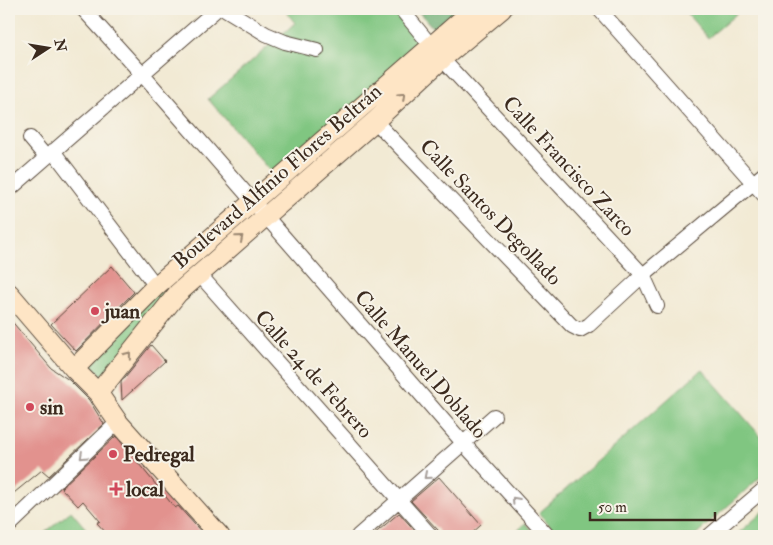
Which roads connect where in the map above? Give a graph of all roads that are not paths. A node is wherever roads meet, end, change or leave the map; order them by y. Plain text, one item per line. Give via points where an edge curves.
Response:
1 (82, 9) edge
2 (217, 9) edge
3 (225, 9) edge
4 (401, 9) edge
5 (474, 9) edge
6 (502, 9) edge
7 (599, 9) edge
8 (316, 50) dead end
9 (437, 53) junction
10 (142, 74) junction
11 (376, 121) junction
12 (30, 138) dead end
13 (50, 154) junction
14 (764, 174) edge
15 (753, 183) junction
16 (9, 190) edge
17 (764, 195) edge
18 (259, 210) junction
19 (199, 274) junction
20 (643, 275) junction
21 (156, 286) junction
22 (9, 293) edge
23 (657, 306) dead end
24 (74, 369) junction
25 (98, 393) junction
26 (494, 416) dead end
27 (118, 422) junction
28 (464, 444) junction
29 (764, 489) edge
30 (399, 500) junction
31 (9, 526) edge
32 (220, 536) edge
33 (358, 536) edge
34 (431, 536) edge
35 (548, 536) edge
36 (709, 536) edge

1 - 10 street, Calle Manuel Doblado
2 - 10 street
3 - 8 street via 266,34
4 - 9 street, Calle Francisco Zarco
5 - 9 street, Boulevard Alfinio Flores Beltrán
6 - 9 street, Boulevard Alfinio Flores Beltrán
7 - 15 street
11 -> 9 street, Boulevard Alfinio Flores Beltrán
9 - 18 street, Boulevard Alfinio Flores Beltrán
9 - 20 street, Calle Francisco Zarco
10 - 13 street
10 - 18 street, Calle Manuel Doblado
11 - 18 street, Boulevard Alfinio Flores Beltrán
11 - 20 street, Calle Santos Degollado via 572,326 580,330 589,326
12 - 13 street
13 - 16 street
13 - 21 street
14 - 15 street
15 - 17 street
15 - 20 street
19 -> 18 street, Boulevard Alfinio Flores Beltrán
18 - 21 street, Boulevard Alfinio Flores Beltrán
18 - 28 street, Calle Manuel Doblado
25 -> 19 street, Boulevard Alfinio Flores Beltrán via 178,293
19 - 30 street, Calle 24 de Febrero
20 - 23 street, Calle Francisco Zarco
21 - 24 street, Boulevard Alfinio Flores Beltrán
22 - 24 street
24 - 25 street
25 - 27 street
26 - 28 street
27 -> 31 street
27 - 32 street
28 -> 30 street
35 -> 28 street, Calle Manuel Doblado
29 - 36 street
30 - 33 street
30 - 34 street, Calle 24 de Febrero

